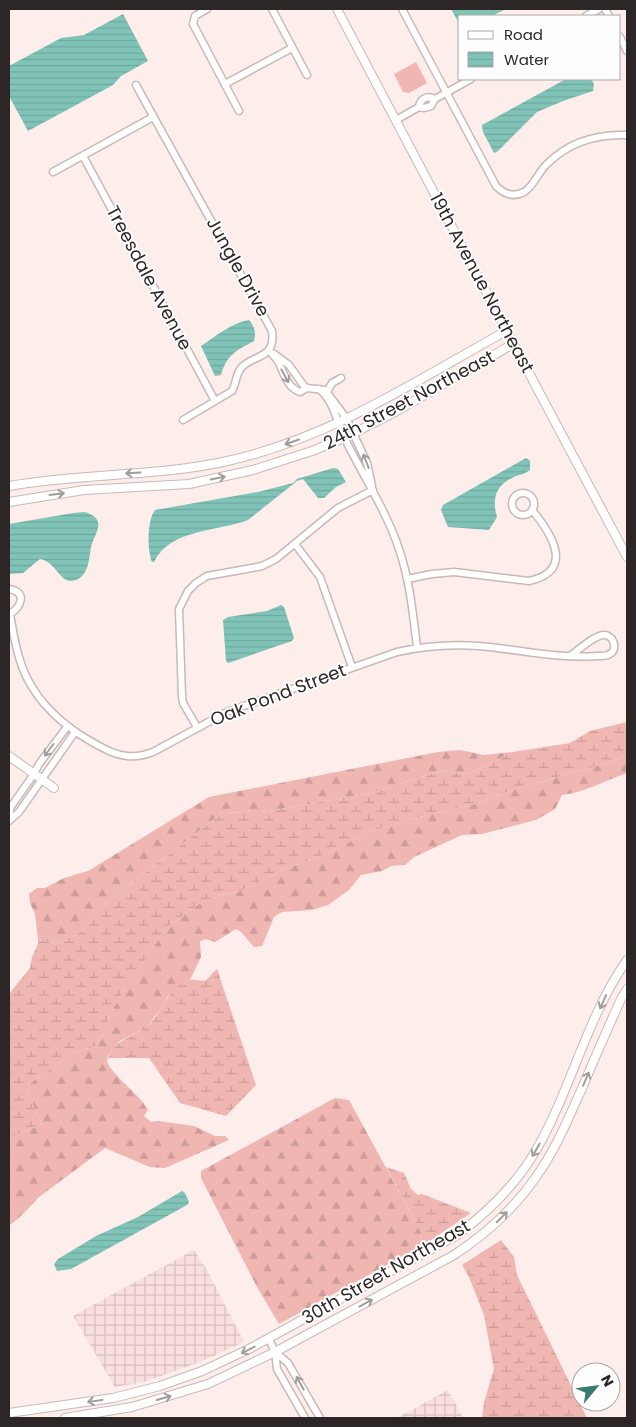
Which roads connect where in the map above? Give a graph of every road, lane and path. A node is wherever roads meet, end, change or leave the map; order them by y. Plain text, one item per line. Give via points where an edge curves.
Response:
1 (207, 9) edge
2 (272, 9) edge
3 (337, 9) edge
4 (402, 9) edge
5 (599, 9) edge
6 (588, 15) edge
7 (621, 38) edge
8 (292, 48) junction
9 (627, 51) edge
10 (307, 75) dead end
11 (469, 80) edge
12 (225, 84) junction
13 (136, 85) dead end
14 (446, 92) junction
15 (240, 111) dead end
16 (153, 116) junction
17 (396, 120) junction
18 (627, 135) edge
19 (83, 156) junction
20 (53, 172) dead end
21 (506, 331) junction
22 (513, 344) junction
23 (269, 350) junction
24 (341, 378) dead end
25 (308, 388) junction
26 (319, 389) junction
27 (327, 392) junction
28 (215, 401) junction
29 (183, 420) dead end
30 (347, 420) junction
31 (338, 424) junction
32 (353, 433) junction
33 (344, 438) junction
34 (9, 486) edge
35 (373, 490) junction
36 (9, 502) edge
37 (532, 510) dead end
38 (295, 544) junction
39 (627, 557) edge
40 (407, 579) junction
41 (9, 589) edge
42 (10, 614) edge
43 (417, 647) junction
44 (570, 656) junction
45 (352, 667) junction
46 (67, 726) junction
47 (197, 728) junction
48 (74, 732) junction
49 (9, 756) edge
50 (34, 774) junction
51 (42, 780) junction
52 (54, 788) dead end
53 (9, 820) edge
54 (627, 960) edge
55 (627, 989) edge
56 (269, 1339) junction
57 (275, 1352) junction
58 (9, 1413) edge
59 (65, 1418) edge
60 (305, 1418) edge
61 (320, 1418) edge

1 - 12 street via 195,16 193,24
2 - 8 street
3 - 17 street, 19th Avenue Northeast
4 - 14 street
5 - 6 street
7 - 9 street
8 - 10 street
8 - 12 street
11 - 14 street
12 - 15 street
13 - 16 street, Jungle Drive
14 - 17 street via 431,106 419,107
14 - 18 street via 496,186 505,194 523,193 546,165 569,147 593,137
16 - 19 street
16 - 23 street, Jungle Drive via 271,326 273,335
17 - 21 street, 19th Avenue Northeast
19 - 20 street
19 - 28 street, Treesdale Avenue
21 - 22 street, 19th Avenue Northeast
21 - 30 street, 24th Street Northeast
22 - 32 street, 24th Street Northeast
22 - 39 street, 19th Avenue Northeast
23 - 25 street via 286,361
23 -> 25 street via 292,387 300,392
23 - 28 street via 242,366 232,391
24 - 27 street via 332,383
25 - 26 street
26 - 27 street
26 - 31 street via 330,403
27 - 30 street
28 - 29 street
30 - 31 street, 24th Street Northeast
30 - 32 street
31 - 33 street
31 -> 34 street, 24th Street Northeast via 296,441 222,462 157,472 42,480
32 - 33 street, 24th Street Northeast
35 -> 32 street via 367,463
33 - 35 street
36 -> 33 street, 24th Street Northeast via 84,490 189,484 253,470
35 - 38 street via 338,508
35 - 40 street via 400,550
37 - 40 street via 555,545 556,556 548,574 529,581 454,572
38 - 45 street via 320,577
38 - 47 street via 262,566 207,576 192,587 183,600 178,622 182,696
40 - 43 street
41 - 42 street, Oak Pond Street via 21,598 18,609
42 - 46 street, Oak Pond Street via 27,678 48,709
43 - 44 street, Oak Pond Street via 477,646
43 - 45 street, Oak Pond Street
44 - 44 street, Oak Pond Street via 591,640 605,635 615,645 609,655
45 - 47 street, Oak Pond Street via 227,712
46 - 48 street, Oak Pond Street
46 -> 50 street
47 - 48 street, Oak Pond Street via 142,756 114,754
48 - 51 street
49 - 50 street
50 - 51 street
50 - 53 street via 10,808
51 - 52 street
51 - 53 street via 19,812
54 -> 56 street, 30th Street Northeast via 608,990 535,1152 498,1200 479,1218 439,1246
57 -> 55 street, 30th Street Northeast via 454,1255 500,1220 537,1177 552,1152
56 - 57 street
56 -> 58 street, 30th Street Northeast via 202,1372 160,1386 113,1398
59 -> 57 street, 30th Street Northeast via 132,1407 208,1384
57 - 60 street via 277,1368
61 -> 57 street via 288,1363

